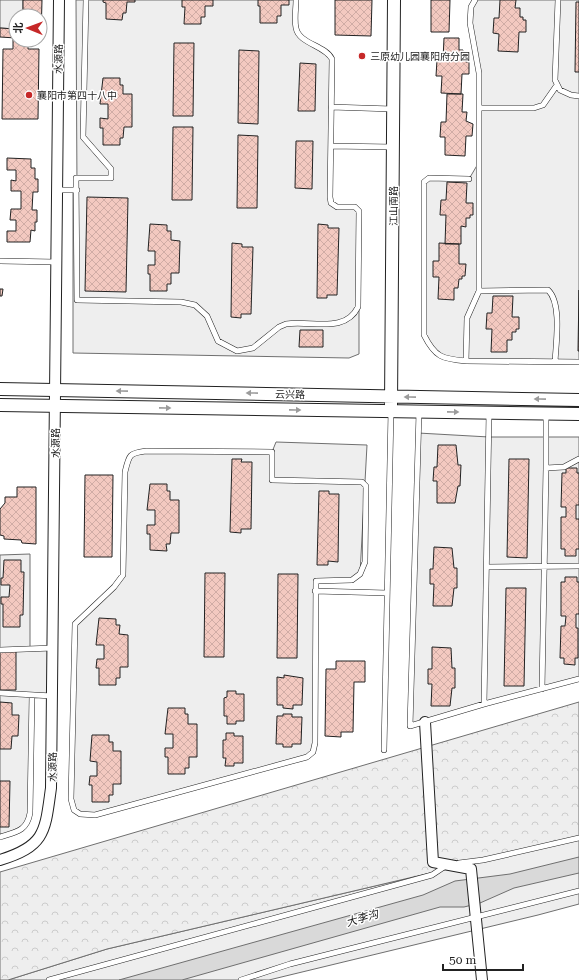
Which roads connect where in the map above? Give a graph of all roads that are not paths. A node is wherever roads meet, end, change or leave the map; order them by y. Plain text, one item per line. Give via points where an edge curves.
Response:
1 (59, 0) edge
2 (86, 0) edge
3 (296, 0) edge
4 (394, 0) edge
5 (475, 0) edge
6 (558, 0) edge
7 (557, 85) junction
8 (579, 96) edge
9 (331, 107) junction
10 (479, 108) junction
11 (394, 109) junction
12 (331, 146) junction
13 (393, 148) junction
14 (469, 179) dead end
15 (56, 190) junction
16 (77, 190) junction
17 (0, 261) edge
18 (56, 262) junction
19 (479, 291) junction
20 (466, 361) junction
21 (555, 362) junction
22 (579, 362) edge
23 (0, 389) edge
24 (55, 390) junction
25 (391, 397) junction
26 (579, 400) edge
27 (0, 405) edge
28 (55, 406) junction
29 (391, 411) junction
30 (419, 412) junction
31 (489, 413) junction
32 (546, 414) junction
33 (579, 414) edge
34 (579, 459) edge
35 (546, 468) junction
36 (579, 566) edge
37 (487, 567) junction
38 (544, 567) junction
39 (315, 591) junction
40 (387, 593) junction
41 (53, 648) junction
42 (0, 650) edge
43 (579, 679) edge
44 (542, 689) junction
45 (0, 693) edge
46 (32, 694) junction
47 (52, 696) junction
48 (484, 704) junction
49 (425, 722) junction
50 (384, 750) dead end
51 (0, 837) edge
52 (579, 838) edge
53 (0, 860) edge
54 (448, 865) junction
55 (579, 891) edge
56 (475, 916) junction
57 (49, 980) edge
58 (241, 980) edge
59 (482, 980) edge

1 - 15 street, 水源路
2 - 16 lane via 83,137 111,169 111,178 76,178
3 - 9 lane via 298,35 329,53 332,60
4 - 11 street, 江山南路
5 - 10 lane via 471,7 470,23 479,73
6 - 7 lane via 555,80
7 - 8 lane via 560,90
7 - 10 lane via 543,105 534,108
9 - 11 lane
9 - 12 lane
10 - 19 lane
11 - 13 street, 江山南路
12 - 13 lane
12 - 16 lane via 331,203 337,207 355,207 358,210 358,307 354,316 343,322 286,324 253,348 237,351 218,340 207,316 195,305 181,302 78,300
13 - 25 street, 江山南路
14 - 20 lane via 429,178 424,182 424,334 432,350 446,360
15 - 16 lane
15 - 18 street, 水源路
17 - 18 lane
18 - 24 street, 水源路
19 - 20 lane via 466,318
19 - 21 lane via 548,290 554,295
20 - 21 lane
21 - 22 lane
23 - 24 street, 云兴路
25 -> 24 street, 云兴路
24 - 28 street, 水源路
26 -> 25 street, 云兴路
25 - 29 street, 江山南路
27 - 28 street, 云兴路
28 -> 29 street, 云兴路
28 - 41 street, 水源路
29 - 30 street, 云兴路
29 - 40 lane
30 -> 31 street, 云兴路
30 - 49 lane via 410,726
31 - 32 street, 云兴路
31 - 37 lane
32 - 33 street, 云兴路
32 - 35 lane
34 - 35 lane via 564,468
35 - 38 lane
36 - 38 lane
37 - 38 lane
37 - 48 lane
38 - 44 lane
39 - 39 lane via 316,581 352,580 360,574 366,562 366,486 362,482 272,480 272,452 146,451 134,452 128,457 125,472 123,575 75,624 71,799 74,810 80,814 95,815 307,757 313,752
39 - 40 lane
40 - 50 lane
41 - 42 lane
41 - 47 street, 水源路
43 - 44 lane
44 - 48 lane
45 - 46 lane
46 - 47 lane
46 - 51 lane via 28,823 19,831
47 - 53 street, 水源路 via 51,788 47,819 39,840 20,854
48 - 49 lane
49 - 54 street via 433,862
52 - 54 lane via 483,860
54 - 56 street via 471,869
54 - 57 lane via 432,875
55 - 56 lane
56 - 58 lane via 290,964
56 - 59 street

